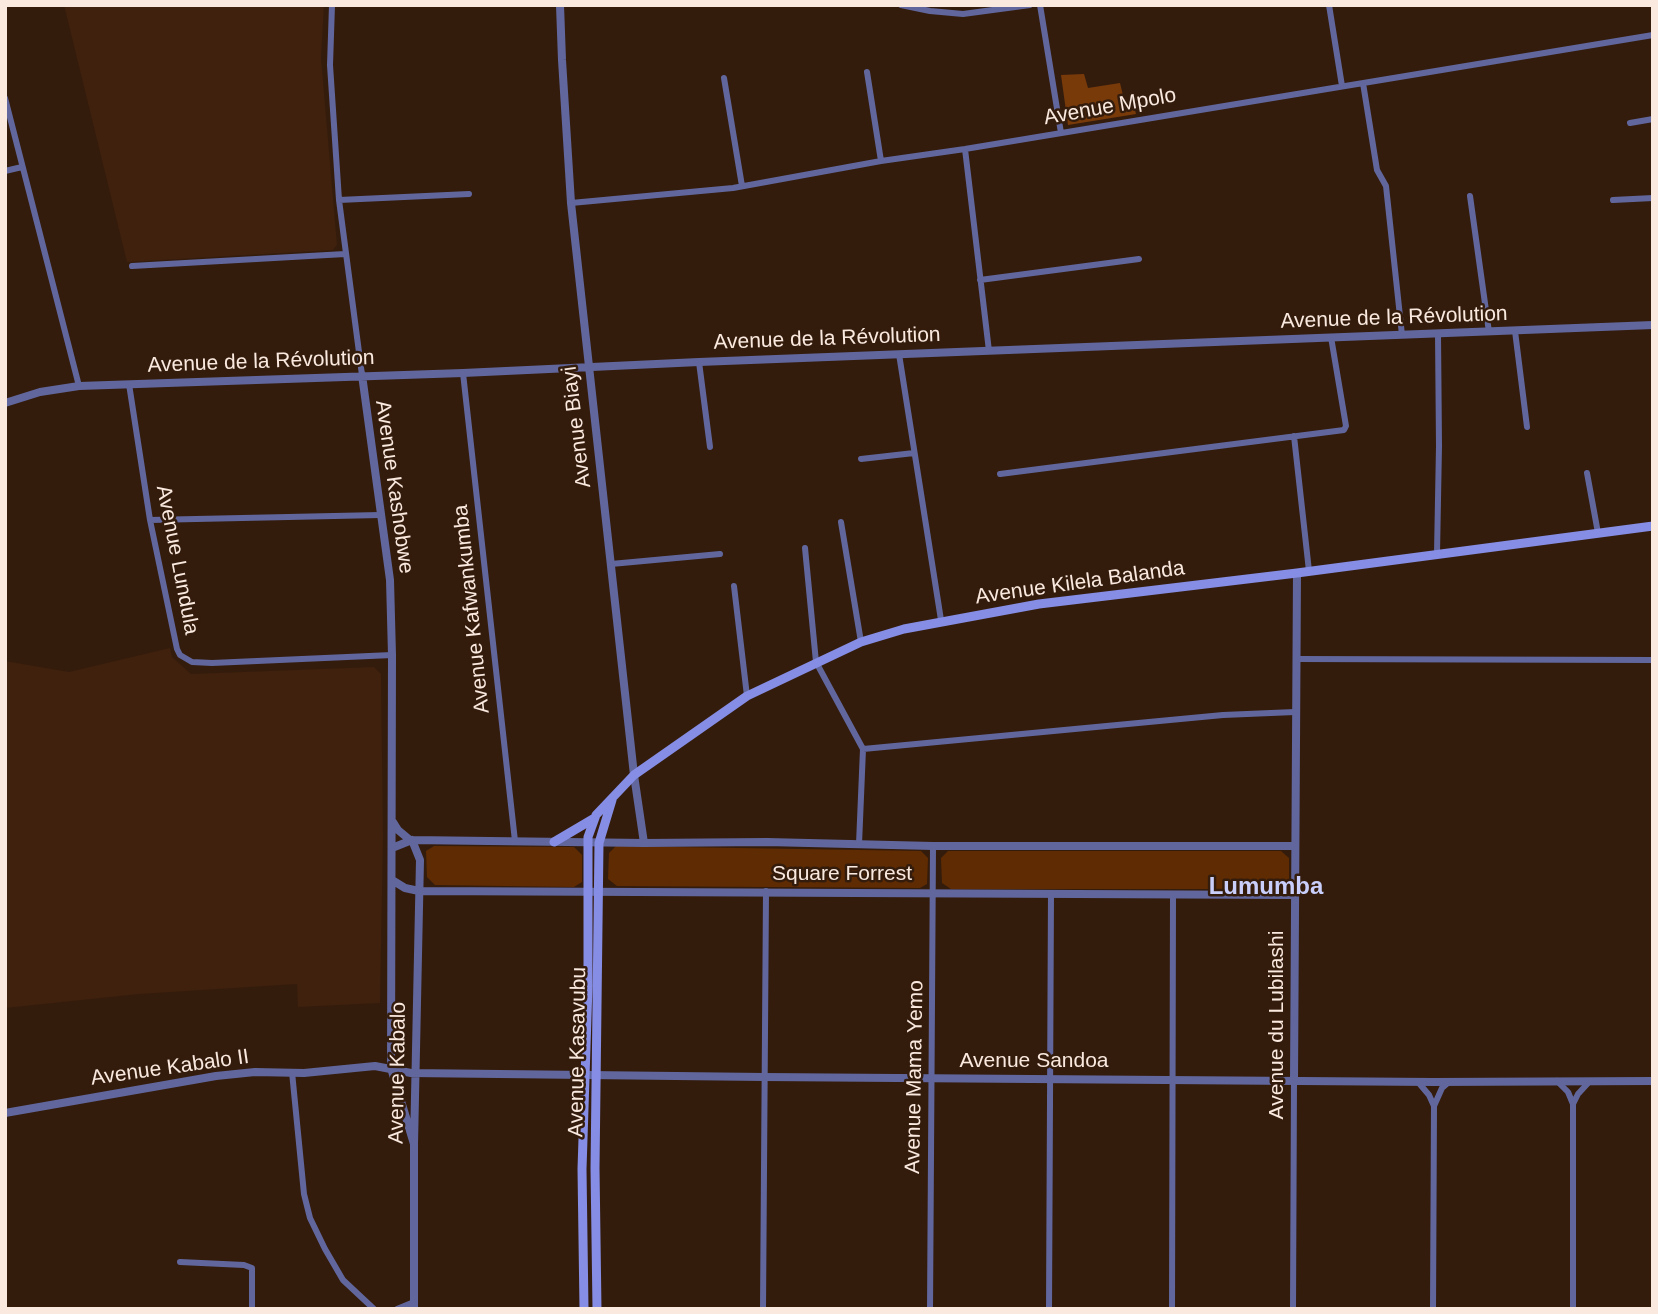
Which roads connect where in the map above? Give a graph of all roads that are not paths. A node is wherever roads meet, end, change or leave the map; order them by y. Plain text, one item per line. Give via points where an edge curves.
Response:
1 (332, 5) edge
2 (560, 5) edge
3 (901, 5) edge
4 (1030, 5) edge
5 (1040, 5) edge
6 (1329, 5) edge
7 (1653, 35) edge
8 (867, 72) dead end
9 (724, 78) dead end
10 (1363, 83) junction
11 (1342, 86) junction
12 (5, 98) edge
13 (1653, 119) edge
14 (1630, 123) dead end
15 (1061, 133) junction
16 (965, 149) junction
17 (881, 161) junction
18 (22, 167) junction
19 (5, 171) edge
20 (742, 186) junction
21 (469, 194) dead end
22 (1470, 196) dead end
23 (1653, 198) edge
24 (339, 200) junction
25 (1613, 200) dead end
26 (571, 203) junction
27 (345, 254) junction
28 (1139, 259) dead end
29 (132, 266) dead end
30 (980, 280) junction
31 (1653, 325) edge
32 (1515, 331) junction
33 (1489, 332) junction
34 (1438, 334) junction
35 (1402, 335) junction
36 (1331, 337) junction
37 (989, 351) junction
38 (899, 354) junction
39 (699, 362) junction
40 (588, 367) junction
41 (463, 373) junction
42 (362, 375) junction
43 (129, 384) junction
44 (79, 386) junction
45 (5, 403) edge
46 (1527, 427) dead end
47 (1294, 436) junction
48 (710, 447) dead end
49 (915, 453) junction
50 (861, 459) dead end
51 (1587, 472) dead end
52 (1000, 474) dead end
53 (380, 515) junction
54 (150, 520) junction
55 (841, 523) dead end
56 (1653, 526) edge
57 (1598, 533) junction
58 (805, 548) dead end
59 (1437, 553) junction
60 (719, 554) dead end
61 (611, 565) junction
62 (1309, 571) junction
63 (1297, 573) junction
64 (734, 586) dead end
65 (941, 620) junction
66 (861, 642) junction
67 (392, 655) junction
68 (1296, 659) junction
69 (1653, 660) edge
70 (816, 662) junction
71 (747, 696) junction
72 (1295, 712) junction
73 (863, 749) junction
74 (634, 775) junction
75 (612, 798) junction
76 (594, 818) junction
77 (392, 819) junction
78 (411, 840) junction
79 (515, 841) junction
80 (554, 842) junction
81 (588, 843) junction
82 (598, 843) junction
83 (644, 843) junction
84 (859, 844) junction
85 (933, 846) junction
86 (1294, 846) junction
87 (392, 849) junction
88 (392, 880) junction
89 (419, 891) junction
90 (587, 891) junction
91 (598, 891) junction
92 (766, 891) junction
93 (934, 893) junction
94 (1051, 893) junction
95 (1173, 895) junction
96 (1294, 895) junction
97 (391, 1068) junction
98 (292, 1073) junction
99 (416, 1073) junction
100 (591, 1075) junction
101 (764, 1077) junction
102 (1051, 1078) junction
103 (932, 1079) junction
104 (1173, 1079) junction
105 (1294, 1080) junction
106 (1557, 1081) junction
107 (1589, 1081) junction
108 (1653, 1081) edge
109 (1418, 1082) junction
110 (1449, 1082) junction
111 (1573, 1104) junction
112 (1434, 1106) junction
113 (5, 1113) edge
114 (414, 1144) junction
115 (180, 1262) dead end
116 (414, 1305) edge
117 (251, 1309) edge
118 (374, 1309) edge
119 (397, 1309) edge
120 (584, 1309) edge
121 (597, 1309) edge
122 (763, 1309) edge
123 (930, 1309) edge
124 (1049, 1309) edge
125 (1172, 1309) edge
126 (1293, 1309) edge
127 (1433, 1309) edge
128 (1573, 1309) edge

1 - 24 street, Avenue Kashobwe via 330,65
2 - 26 street, Avenue Biayi
3 - 4 street via 963,14
5 - 15 street
6 - 11 street
7 - 10 street, Avenue Mpolo
8 - 17 street
9 - 20 street
10 - 11 street, Avenue Mpolo
10 - 35 street via 1377,170 1387,186
11 - 15 street, Avenue Mpolo
12 - 18 street
13 - 14 street
15 - 16 street, Avenue Mpolo
16 - 17 street, Avenue Mpolo
16 - 30 street
17 - 20 street, Avenue Mpolo
18 - 19 street
18 - 44 street
20 - 26 street, Avenue Mpolo
21 - 24 street
22 - 33 street
23 - 25 street
24 - 27 street, Avenue Kashobwe
26 - 40 street, Avenue Biayi
27 - 29 street
27 - 42 street, Avenue Kashobwe
28 - 30 street
30 - 37 street
31 - 32 street, Avenue de la Révolution
32 - 33 street, Avenue de la Révolution
32 - 46 street
33 - 34 street, Avenue de la Révolution
34 - 35 street, Avenue de la Révolution
34 - 59 street
35 - 36 street, Avenue de la Révolution
36 - 37 street, Avenue de la Révolution
36 - 47 street via 1346,428
37 - 38 street, Avenue de la Révolution
38 - 39 street, Avenue de la Révolution
38 - 49 street
39 - 40 street, Avenue de la Révolution
39 - 48 street
40 - 41 street, Avenue de la Révolution
40 - 61 street, Avenue Biayi
41 - 42 street, Avenue de la Révolution
41 - 79 street, Avenue Kafwankumba
42 - 43 street, Avenue de la Révolution
42 - 53 street, Avenue Kashobwe
43 - 44 street, Avenue de la Révolution
43 - 54 street, Avenue Lundula
44 - 45 street, Avenue de la Révolution
47 - 52 street
47 - 62 street
49 - 50 street
49 - 65 street
51 - 57 street
53 - 54 street
53 - 67 street, Avenue Kashobwe via 390,580
54 - 67 street, Avenue Lundula via 177,649 185,659 212,663
55 - 66 street
56 - 57 main road, Avenue Kilela Balanda
57 - 59 main road, Avenue Kilela Balanda
58 - 70 street
59 - 62 main road, Avenue Kilela Balanda
60 - 61 street
61 - 74 street, Avenue Biayi
62 - 63 main road, Avenue Kilela Balanda
63 - 65 main road, Avenue Kilela Balanda
63 - 68 street, Avenue du Lubilashi
64 - 71 street
65 - 66 main road, Avenue Kilela Balanda
66 - 70 main road, Avenue Kilela Balanda
67 - 77 street, Avenue Kashobwe
68 - 69 street
68 - 72 street, Avenue du Lubilashi
70 - 71 main road, Avenue Kilela Balanda
70 - 73 street
71 - 74 main road, Avenue Kilela Balanda
72 - 73 street
72 - 86 street, Avenue du Lubilashi
73 - 84 street
74 - 75 main road, Avenue Kilela Balanda
74 - 83 street, Avenue Biayi
75 - 76 main road, Avenue Kilela Balanda
75 - 82 main road, Avenue Kasavubu
76 - 80 main road
76 - 81 main road, Avenue Kilela Balanda
77 - 78 street
77 - 87 street, Avenue Kashobwe
78 - 79 street, Square Forrest
78 - 87 street, Square Forrest
78 - 89 street, Avenue Kabalo via 420,860
79 - 80 street, Square Forrest
80 - 81 street, Square Forrest
81 - 82 street, Square Forrest
81 - 90 main road, Avenue Kasavubu
82 - 83 street, Square Forrest
82 - 91 main road, Avenue Kasavubu
83 - 84 street, Square Forrest
84 - 85 street, Square Forrest
85 - 86 street, Square Forrest
85 - 93 street, Avenue Mama Yemo
86 - 96 street, Avenue du Lubilashi
87 - 88 street, Avenue Kabalo
88 - 89 street, Square Forrest
88 - 97 street, Avenue Kabalo
89 - 90 street, Square Forrest
89 - 99 street, Avenue Kabalo
90 - 91 street, Square Forrest
90 - 100 main road, Avenue Kasavubu
91 - 92 street, Square Forrest
91 - 100 main road, Avenue Kasavubu
92 - 93 street, Square Forrest
92 - 101 street
93 - 94 street, Square Forrest
93 - 103 street, Avenue Mama Yemo
94 - 95 street, Square Forrest
94 - 102 street
95 - 96 street, Square Forrest
95 - 104 street
96 - 105 street, Avenue du Lubilashi
97 - 98 street, Avenue Kabalo II
97 - 99 street, Avenue Sandoa
97 - 114 street, Avenue Kabalo
98 - 113 street, Avenue Kabalo II via 216,1076
98 - 118 street via 310,1217 343,1280
99 - 100 street, Avenue Sandoa
99 - 114 street, Avenue Kabalo
100 - 101 street, Avenue Sandoa
100 - 120 main road, Avenue Kasavubu via 582,1169
100 - 121 main road, Avenue Kasavubu
101 - 103 street, Avenue Sandoa
101 - 122 street
102 - 103 street, Avenue Sandoa
102 - 104 street, Avenue Sandoa
102 - 124 street
103 - 123 street, Avenue Mama Yemo
104 - 105 street, Avenue Sandoa
104 - 125 street
105 - 109 street, Avenue Sandoa
105 - 126 street, Avenue du Lubilashi
106 - 107 street, Avenue Sandoa
106 - 110 street, Avenue Sandoa
106 - 111 street
107 - 108 street, Avenue Sandoa
107 - 111 street
109 - 110 street, Avenue Sandoa
109 - 112 street
110 - 112 street
111 - 128 street
112 - 127 street
114 - 116 street, Avenue Kabalo
115 - 117 street via 252,1268
116 - 119 street

